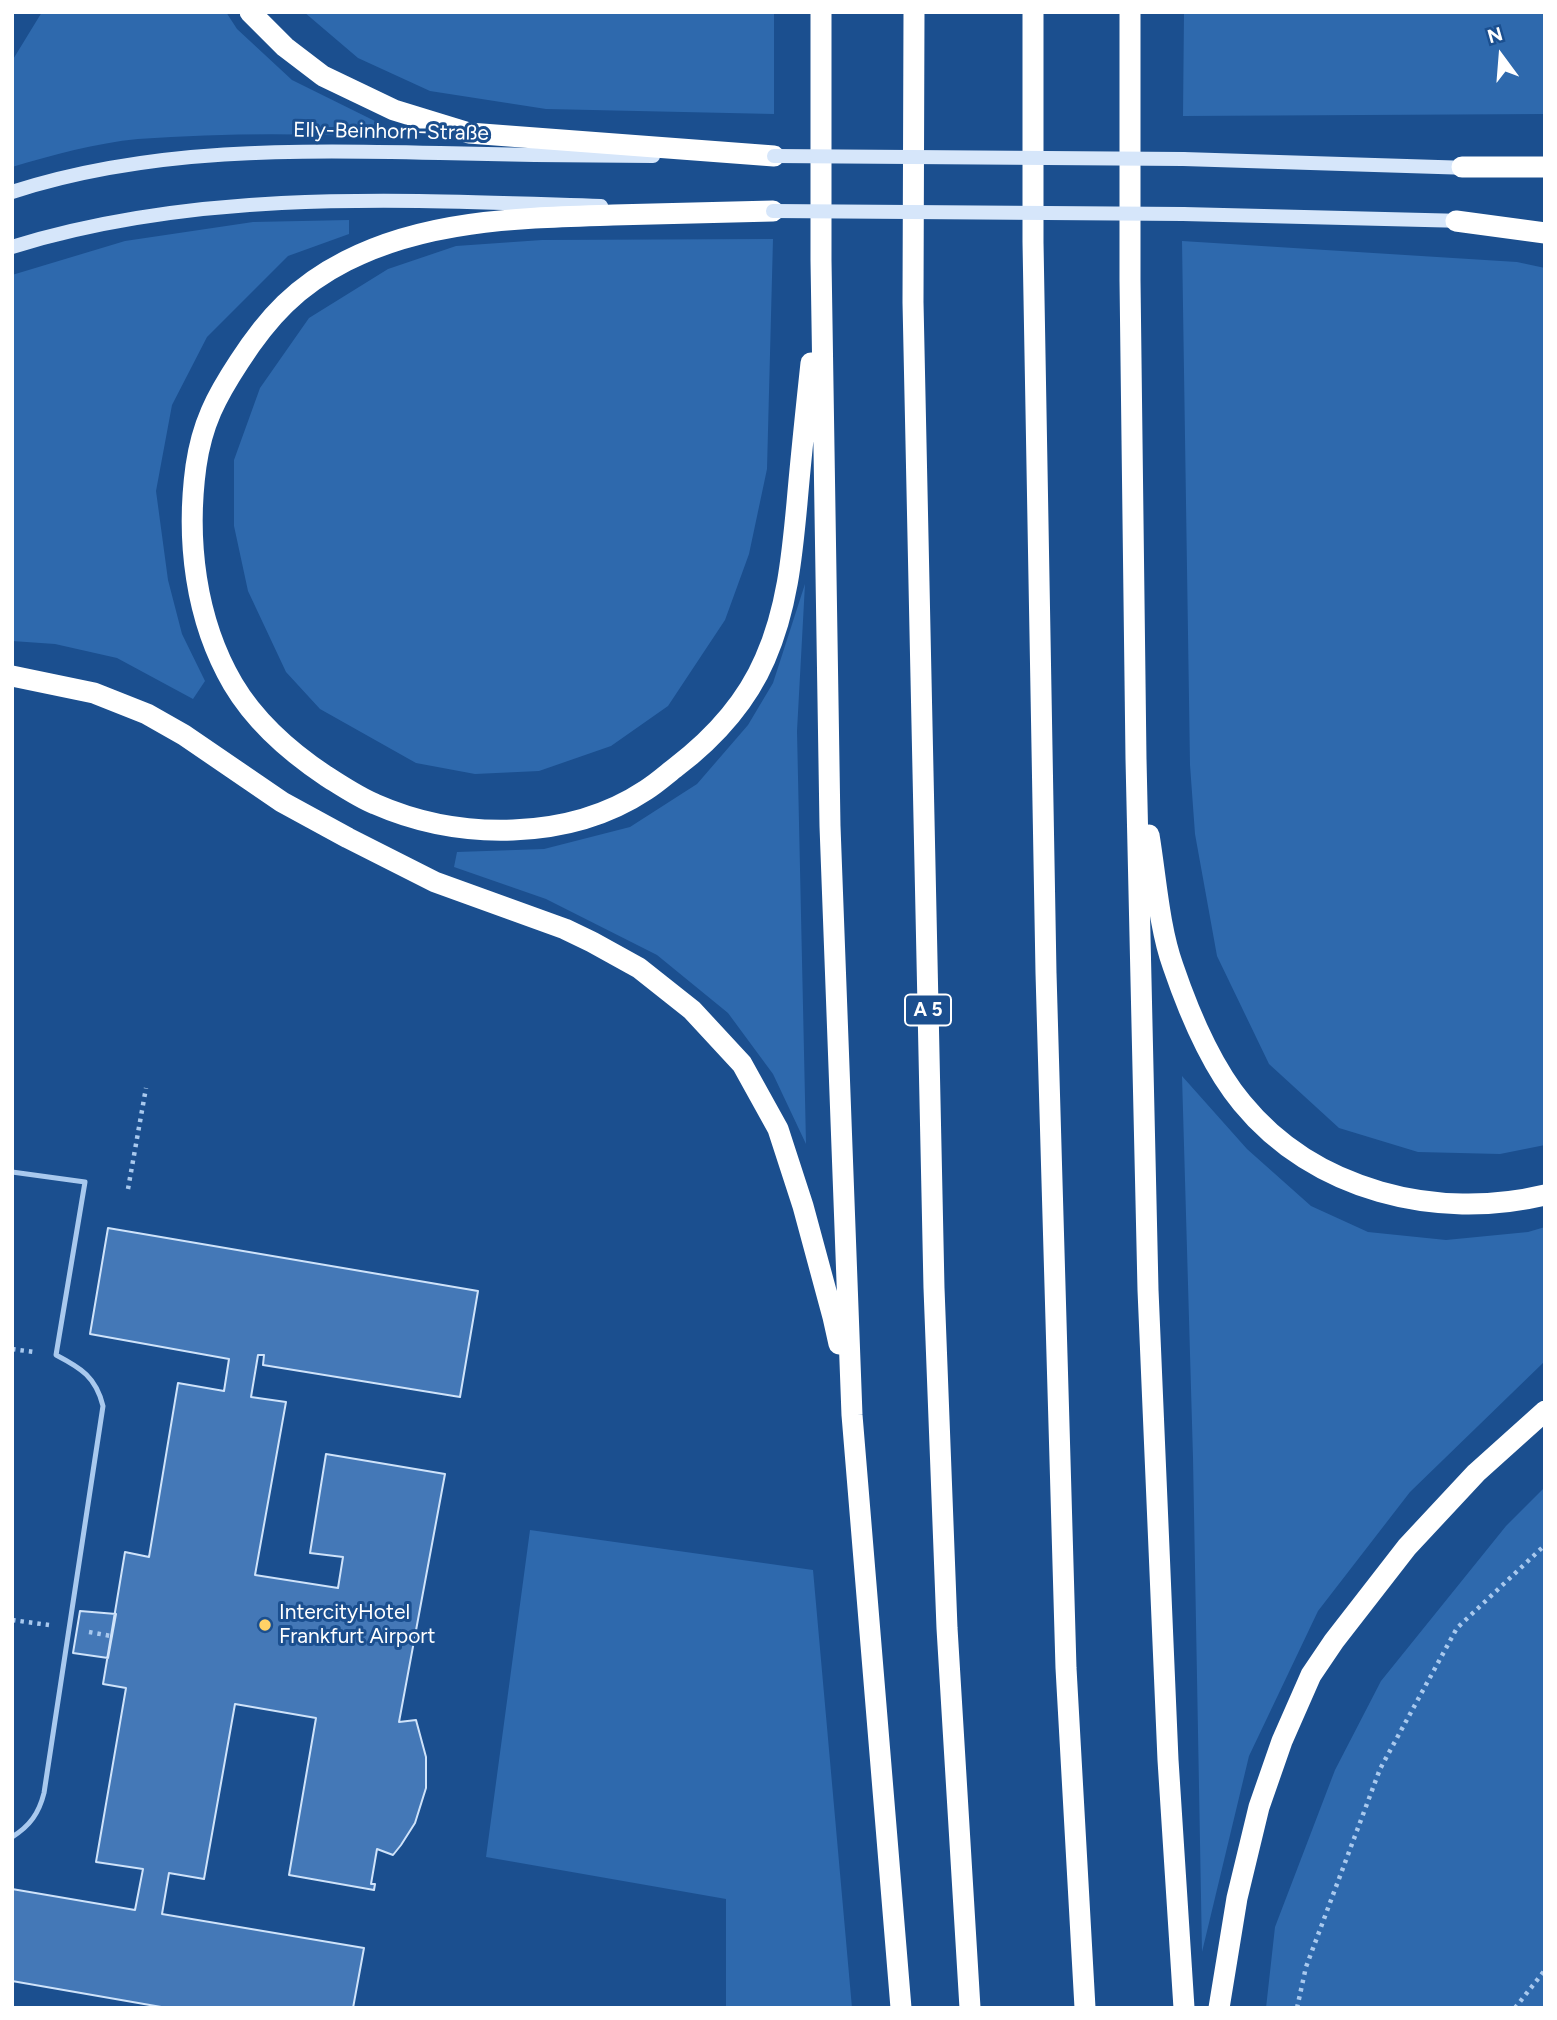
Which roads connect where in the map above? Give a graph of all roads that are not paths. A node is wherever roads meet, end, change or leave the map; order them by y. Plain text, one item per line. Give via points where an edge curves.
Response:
1 (250, 12) edge
2 (821, 12) edge
3 (914, 12) edge
4 (1033, 12) edge
5 (1130, 12) edge
6 (774, 156) junction
7 (1462, 167) joint
8 (1545, 170) edge
9 (12, 192) edge
10 (773, 211) junction
11 (1456, 221) junction
12 (1545, 224) edge
13 (1545, 233) edge
14 (12, 247) edge
15 (821, 260) junction
16 (12, 676) edge
17 (1136, 759) junction
18 (12, 1172) edge
19 (1545, 1195) edge
20 (1545, 1411) edge
21 (852, 1415) junction
22 (12, 1837) edge
23 (901, 2008) edge
24 (970, 2008) edge
25 (1085, 2008) edge
26 (1184, 2008) edge
27 (1219, 2008) edge

1 - 6 highway via 323,76 394,110 469,133
2 - 15 highway
3 - 24 highway, A 5 via 912,302 934,1288 947,1628
4 - 25 highway via 1047,1000 1066,1668
5 - 17 highway
6 - 7 street, Elly-Beinhorn-Straße, bridge via 1183,159
6 - 9 street, Elly-Beinhorn-Straße via 284,150 182,156 101,169
7 - 8 highway
10 - 11 street, bridge
10 - 14 street via 399,200 249,205 145,215
10 - 15 highway via 541,218 426,232 349,259 295,293 269,318 223,387 206,422 192,495 191,527 204,614 221,660 245,702 278,738 313,767 375,804 439,823 508,831 565,823 608,809 645,790 705,743 750,687 784,605
11 - 12 street
11 - 13 highway
15 - 21 highway via 830,826
16 - 21 highway via 94,693 147,713 282,802 337,832 435,882 592,942 639,968 692,1010 741,1064 778,1129 833,1317
17 - 19 highway via 1172,963 1211,1054 1241,1102 1282,1143 1348,1182 1420,1202 1483,1205
17 - 26 highway via 1148,1290 1167,1747
18 - 22 lane via 85,1182 56,1355 92,1378 103,1406 44,1793 40,1811
20 - 27 highway via 1476,1473 1406,1547 1311,1675 1259,1807 1234,1911
21 - 23 highway

